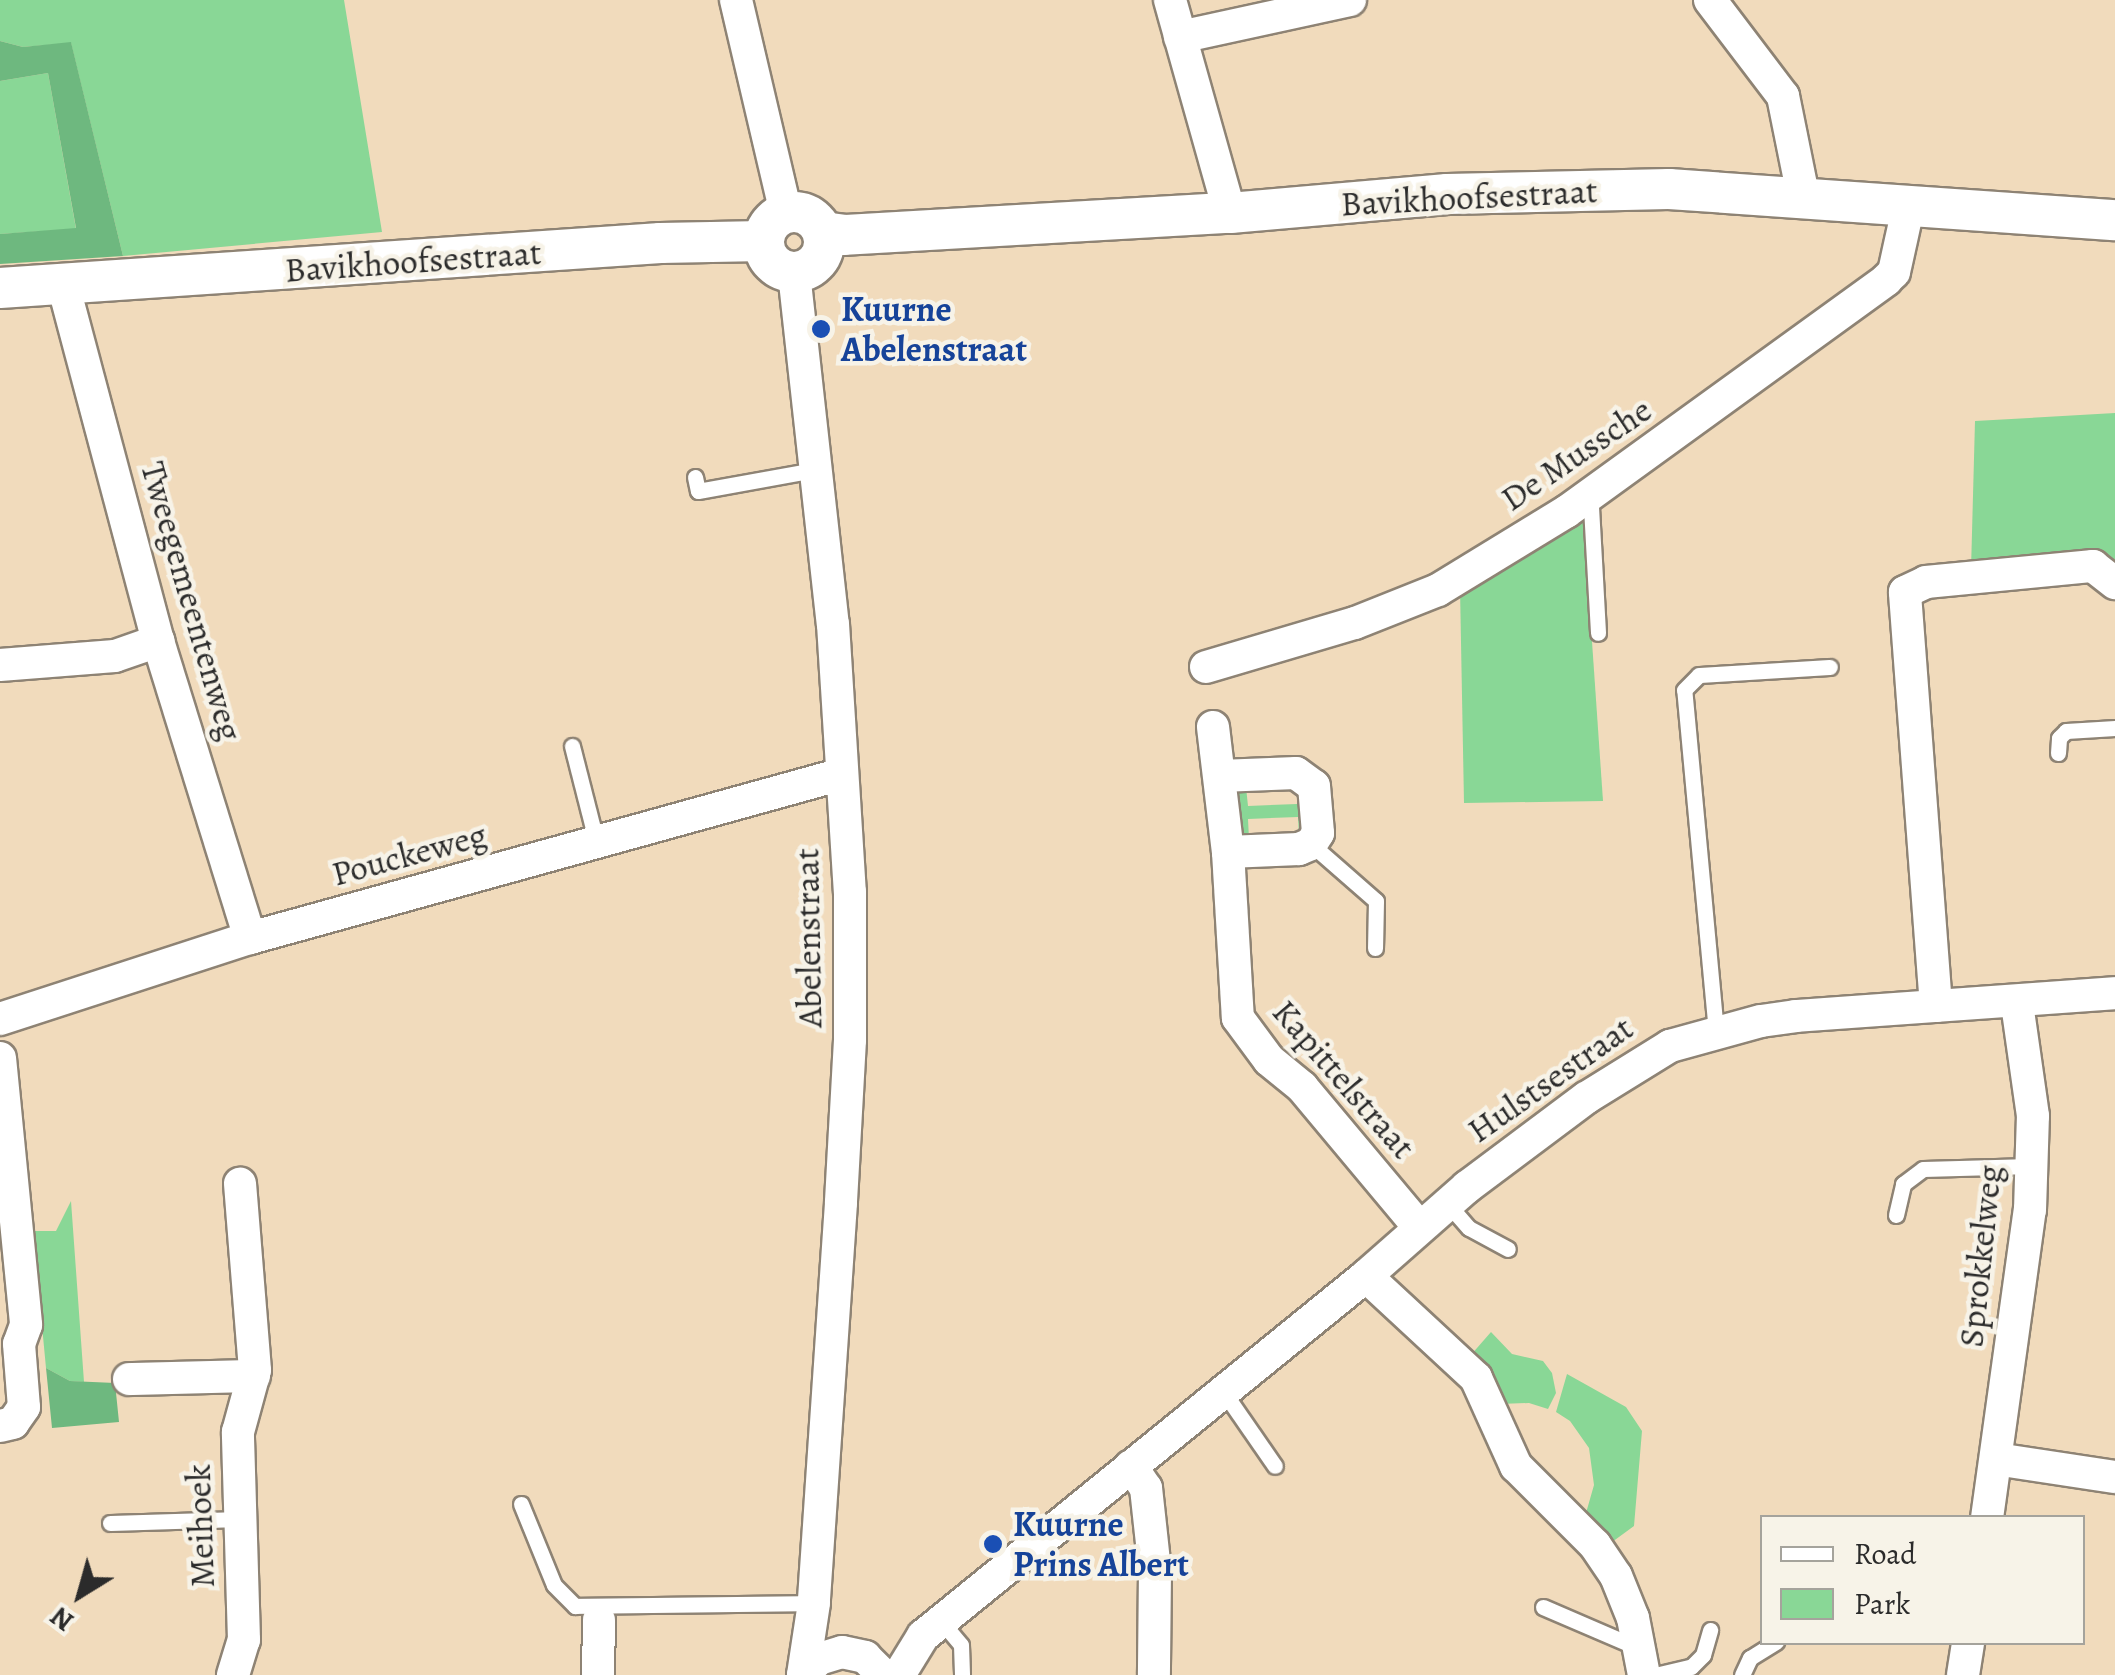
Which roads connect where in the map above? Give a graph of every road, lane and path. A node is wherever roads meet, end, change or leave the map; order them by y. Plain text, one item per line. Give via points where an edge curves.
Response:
1 (736, 0) edge
2 (1170, 0) edge
3 (1350, 0) edge
4 (1710, 0) edge
5 (1180, 37) junction
6 (1804, 194) junction
7 (1909, 204) junction
8 (1230, 213) junction
9 (2115, 220) edge
10 (775, 227) junction
11 (823, 232) junction
12 (794, 273) junction
13 (63, 284) junction
14 (0, 288) edge
15 (819, 470) junction
16 (695, 477) dead end
17 (1587, 498) junction
18 (2115, 583) edge
19 (1598, 633) dead end
20 (158, 642) junction
21 (0, 664) edge
22 (1206, 667) dead end
23 (1830, 667) dead end
24 (1213, 727) dead end
25 (2115, 728) edge
26 (572, 746) dead end
27 (2058, 753) dead end
28 (842, 774) junction
29 (1220, 776) junction
30 (597, 844) junction
31 (1311, 844) junction
32 (1228, 852) junction
33 (250, 938) junction
34 (1375, 948) dead end
35 (2115, 993) edge
36 (2017, 1003) junction
37 (1936, 1006) junction
38 (0, 1019) edge
39 (1716, 1032) junction
40 (0, 1058) edge
41 (2032, 1166) junction
42 (240, 1184) dead end
43 (1447, 1204) junction
44 (1896, 1216) dead end
45 (1419, 1227) junction
46 (1508, 1249) dead end
47 (1366, 1276) junction
48 (254, 1376) junction
49 (129, 1380) dead end
50 (1223, 1391) junction
51 (0, 1426) edge
52 (1996, 1459) junction
53 (1130, 1466) junction
54 (1275, 1466) dead end
55 (2115, 1477) edge
56 (521, 1504) dead end
57 (1987, 1515) edge
58 (240, 1520) junction
59 (110, 1523) dead end
60 (814, 1603) junction
61 (1543, 1607) dead end
62 (598, 1620) dead end
63 (932, 1628) junction
64 (1710, 1630) dead end
65 (1637, 1642) junction
66 (1771, 1645) edge
67 (1968, 1645) edge
68 (863, 1662) edge
69 (233, 1675) edge
70 (598, 1675) edge
71 (803, 1675) edge
72 (899, 1675) edge
73 (962, 1675) edge
74 (1154, 1675) edge
75 (1644, 1675) edge
76 (1654, 1675) edge
77 (1742, 1675) edge
78 (1963, 1675) edge

1 - 10 street
2 - 5 street
3 - 5 street
4 - 6 street via 1783,96
5 - 8 street
6 - 7 street, Bavikhoofsestraat
6 - 8 street, Bavikhoofsestraat via 1447,194
7 - 9 street, Bavikhoofsestraat
7 - 17 street, De Mussche via 1894,272 1886,280
8 - 11 street, Bavikhoofsestraat
10 - 11 street via 808,215
10 - 12 street via 772,264
10 - 13 street, Bavikhoofsestraat via 660,243
11 - 12 street via 819,260
12 - 15 street, Abelenstraat
13 - 14 street, Bavikhoofsestraat
13 - 20 street, Tweegemeentenweg
15 - 16 lane via 698,491
15 - 28 street, Abelenstraat
17 - 19 lane
17 - 22 street, De Mussche via 1438,590 1355,624
18 - 37 street via 2093,566 1926,582 1905,592
20 - 21 street via 116,656
20 - 33 street, Tweegemeentenweg
23 - 39 lane via 1699,675 1684,690
24 - 29 street, Kapittelstraat
25 - 27 lane via 2066,732 2058,738
26 - 30 lane
28 - 30 street, Pouckeweg
28 - 60 street, Abelenstraat via 850,1040
29 - 31 street via 1306,776 1314,786 1318,833
29 - 32 street, Kapittelstraat
30 - 33 street, Pouckeweg
31 - 32 street
31 - 34 lane via 1376,901
32 - 45 street, Kapittelstraat via 1238,1018
33 - 38 street, Pouckeweg
35 - 36 street, Hulstsestraat
36 - 37 street, Hulstsestraat
36 - 41 street, Sprokkelweg via 2033,1116
37 - 39 street, Hulstsestraat via 1796,1016
39 - 43 street, Hulstsestraat via 1670,1046 1586,1098
40 - 51 street via 26,1325 19,1344 24,1407 13,1423
41 - 44 lane via 1923,1169 1903,1184
41 - 52 street, Sprokkelweg
42 - 48 street, Meihoek
43 - 45 street, Hulstsestraat
43 - 46 lane via 1470,1228
45 - 47 street, Hulstsestraat
47 - 50 street, Hulstsestraat
47 - 65 street via 1476,1378 1516,1466 1596,1545 1616,1576
48 - 49 street
48 - 58 street, Meihoek via 238,1432
50 - 53 street, Hulstsestraat
50 - 54 lane
52 - 55 street
52 - 57 street, Sprokkelweg
53 - 63 street, Hulstsestraat
53 - 74 street via 1146,1488 1155,1571
56 - 60 lane via 554,1584 574,1606
58 - 59 lane
58 - 69 street, Meihoek via 244,1640
60 - 68 street
60 - 71 street, Abelenstraat
61 - 65 lane
62 - 70 street
63 - 68 street, Hulstsestraat
63 - 72 street, Hulstsestraat
63 - 73 lane via 961,1645
64 - 76 lane via 1703,1655 1691,1667
65 - 75 street
66 - 77 lane via 1750,1658
67 - 78 street
68 - 71 street, Hulstsestraat via 819,1659

